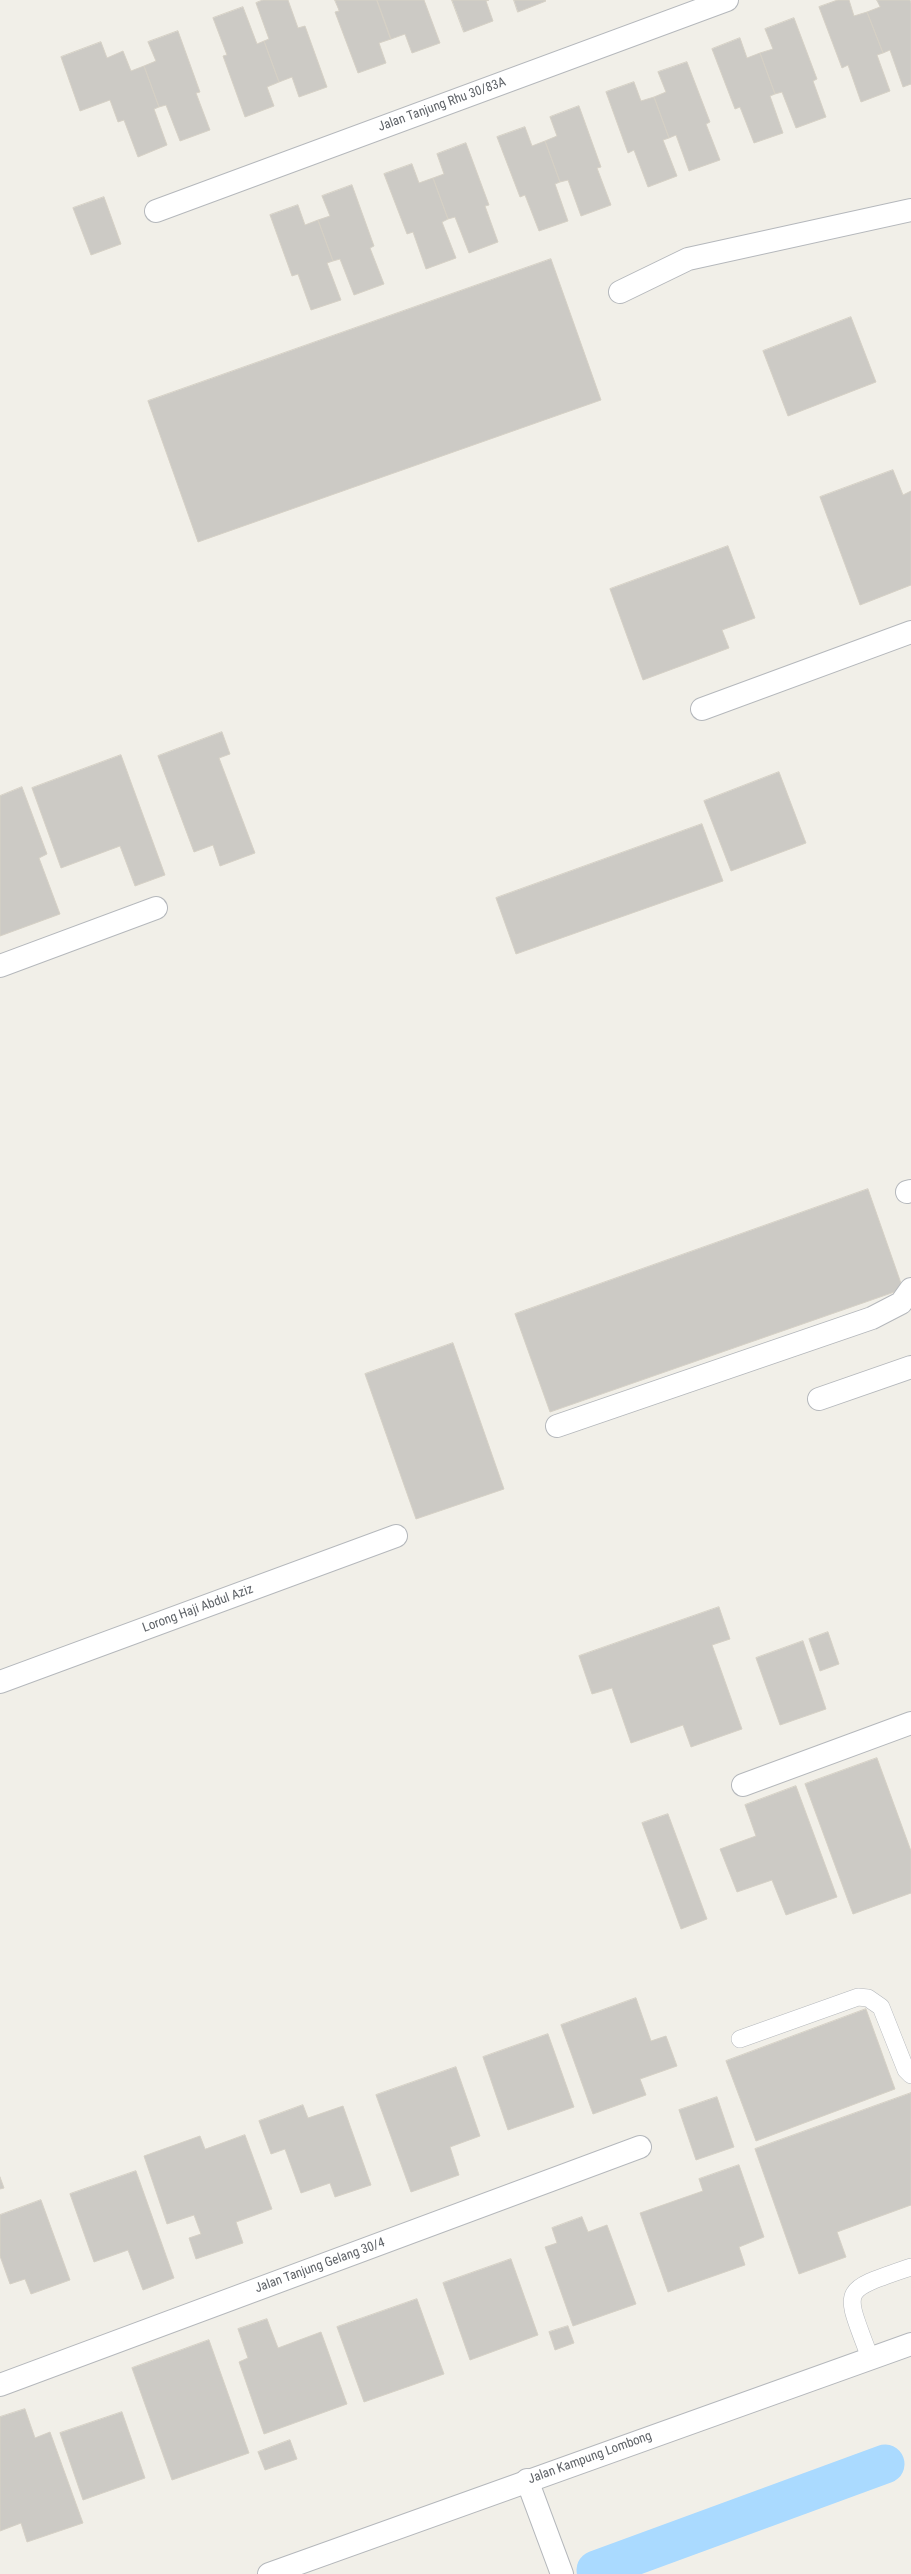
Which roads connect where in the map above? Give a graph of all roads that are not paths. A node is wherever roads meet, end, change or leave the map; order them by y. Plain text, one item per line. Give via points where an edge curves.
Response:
1 (728, 0) edge
2 (911, 210) edge
3 (156, 211) dead end
4 (620, 292) dead end
5 (911, 632) edge
6 (702, 709) dead end
7 (156, 908) dead end
8 (0, 966) edge
9 (911, 1289) edge
10 (911, 1367) edge
11 (819, 1399) dead end
12 (557, 1426) dead end
13 (396, 1536) dead end
14 (0, 1682) edge
15 (911, 1724) edge
16 (743, 1785) dead end
17 (740, 2039) dead end
18 (911, 2075) edge
19 (640, 2148) dead end
20 (911, 2267) edge
21 (911, 2344) edge
22 (870, 2358) junction
23 (0, 2384) edge
24 (527, 2480) junction
25 (269, 2574) edge
26 (562, 2574) edge

1 - 3 street, Jalan Tanjung Rhu 30/83A
2 - 4 street via 688,258
5 - 6 street
7 - 8 street
9 - 12 street via 902,1303 872,1318
10 - 11 street
13 - 14 street, Lorong Haji Abdul Aziz
15 - 16 street
17 - 18 lane via 858,1997 868,1998 881,2006 906,2070
19 - 23 street, Jalan Tanjung Gelang 30/4
20 - 22 lane via 863,2283 853,2292 851,2305
21 - 22 street, Jalan Kampung Lombong
22 - 24 street, Jalan Kampung Lombong
24 - 25 street, Jalan Kampung Lombong
24 - 26 street

